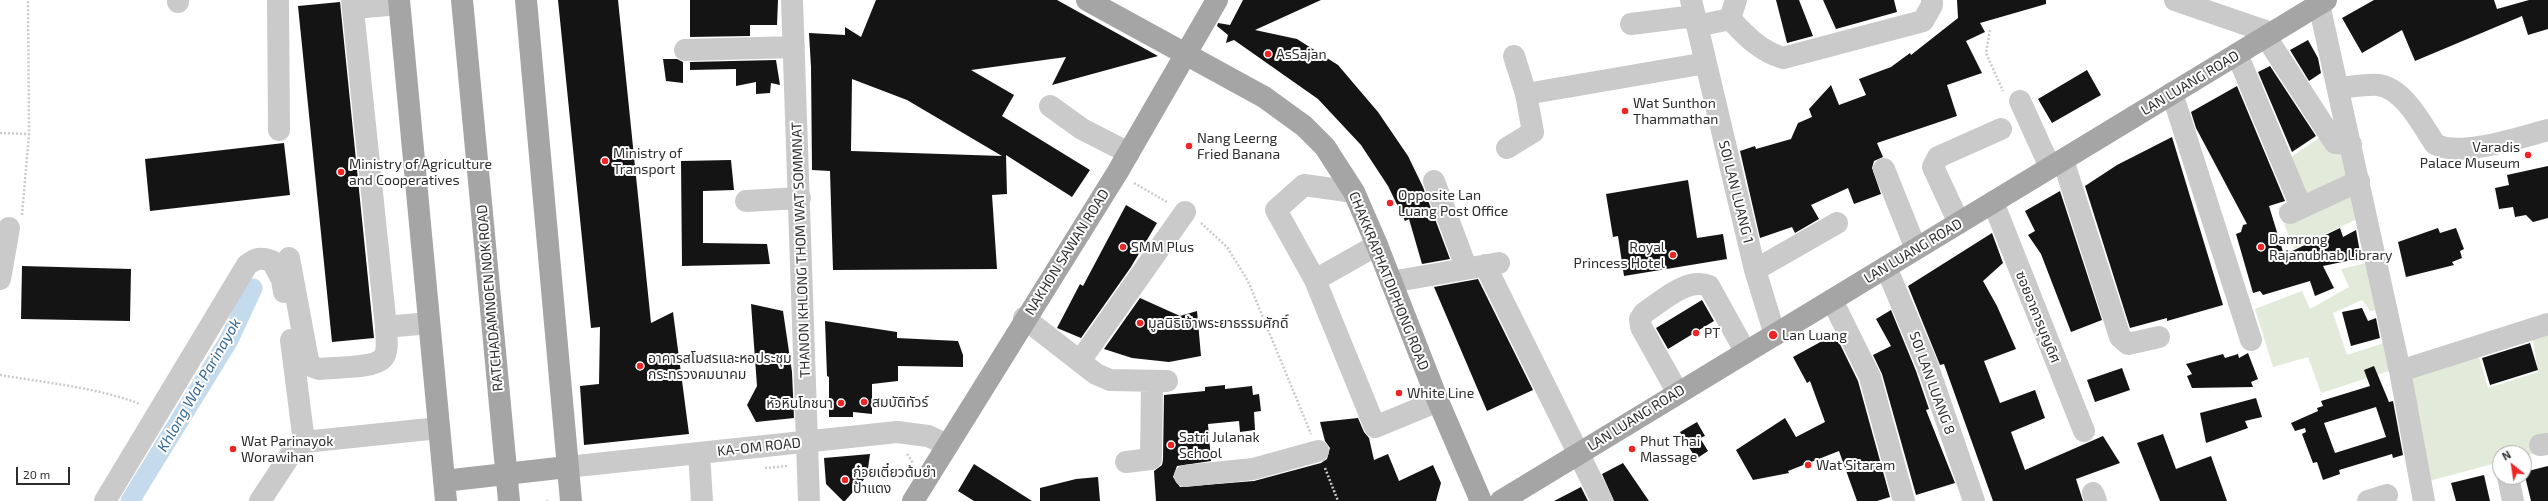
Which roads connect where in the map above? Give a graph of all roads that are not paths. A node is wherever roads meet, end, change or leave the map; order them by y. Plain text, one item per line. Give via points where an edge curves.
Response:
1 (278, 0) edge
2 (462, 0) edge
3 (526, 0) edge
4 (792, 0) edge
5 (1087, 0) edge
6 (1217, 0) edge
7 (1932, 0) edge
8 (2175, 0) edge
9 (399, 2) edge
10 (2322, 2) edge
11 (353, 4) edge
12 (1733, 10) edge
13 (1694, 14) edge
14 (1631, 24) dead end
15 (2268, 35) junction
16 (794, 47) junction
17 (684, 50) dead end
18 (2238, 54) junction
19 (1186, 55) junction
20 (1514, 56) dead end
21 (1706, 63) junction
22 (2338, 88) junction
23 (2172, 93) junction
24 (1526, 94) junction
25 (2020, 101) dead end
26 (1050, 106) dead end
27 (2001, 129) dead end
28 (279, 130) dead end
29 (2548, 130) edge
30 (2351, 144) junction
31 (1507, 148) dead end
32 (1129, 153) junction
33 (2057, 164) junction
34 (1884, 169) dead end
35 (1434, 181) dead end
36 (2359, 181) junction
37 (1354, 192) junction
38 (800, 198) junction
39 (746, 201) dead end
40 (1993, 202) junction
41 (1185, 212) road end
42 (16, 221) road end
43 (1837, 223) dead end
44 (1960, 223) junction
45 (1377, 245) junction
46 (1916, 249) junction
47 (289, 258) dead end
48 (1483, 265) junction
49 (1886, 267) junction
50 (1755, 270) junction
51 (0, 279) edge
52 (1314, 280) junction
53 (1391, 282) junction
54 (1832, 300) junction
55 (1024, 318) junction
56 (429, 323) junction
57 (2548, 324) edge
58 (386, 327) junction
59 (1775, 335) junction
60 (2159, 336) dead end
61 (2251, 340) dead end
62 (1745, 351) junction
63 (1080, 361) junction
64 (2400, 371) junction
65 (1678, 393) junction
66 (1438, 401) junction
67 (439, 428) junction
68 (2084, 431) dead end
69 (304, 442) junction
70 (806, 442) junction
71 (948, 446) junction
72 (1318, 451) road end
73 (699, 453) junction
74 (1578, 454) junction
75 (1126, 462) dead end
76 (567, 467) junction
77 (507, 474) junction
78 (1185, 476) dead end
79 (2510, 485) edge
80 (445, 491) edge
81 (106, 501) edge
82 (260, 501) edge
83 (509, 501) edge
84 (571, 501) edge
85 (702, 501) edge
86 (809, 501) edge
87 (912, 501) edge
88 (1481, 501) edge
89 (1501, 501) edge
90 (1602, 501) edge
91 (1904, 501) edge
92 (1974, 501) edge
93 (2424, 501) edge
94 (2513, 501) edge

1 - 28 street
2 - 77 main road, RATCHADAMNOEN NOK ROAD
3 - 76 main road
4 - 16 street, THANON KHLONG THOM WAT SOMMNAT
5 - 19 main road, CHAKKRAPHATDIPHONG ROAD
6 - 19 main road, NAKHON SAWAN ROAD
7 - 12 street via 1923,21 1783,58 1769,53 1751,41
8 - 15 street
9 - 11 street
9 - 56 main road
10 - 15 main road, LAN LUANG ROAD
10 - 22 street
11 - 58 street
12 - 13 street
13 - 14 street
13 - 21 street, SOI LAN LUANG 1
15 - 18 main road, LAN LUANG ROAD
15 - 30 street via 2279,60 2335,143
16 - 17 street
16 - 38 street, THANON KHLONG THOM WAT SOMMNAT
18 - 23 main road, LAN LUANG ROAD
18 - 36 street via 2296,210
19 - 32 main road, NAKHON SAWAN ROAD
19 - 37 main road, CHAKKRAPHATDIPHONG ROAD via 1264,97 1304,126 1325,147
20 - 24 street
21 - 24 street
21 - 50 street, SOI LAN LUANG 1
22 - 29 street via 2379,85 2390,89 2399,95 2436,144 2442,148 2454,150
22 - 30 street
23 - 33 main road, LAN LUANG ROAD
23 - 61 street
24 - 31 street via 1533,132
25 - 33 street
26 - 32 street via 1082,129
27 - 44 street via 1938,157 1933,167
30 - 36 street
32 - 55 main road, NAKHON SAWAN ROAD
33 - 40 main road, LAN LUANG ROAD
33 - 60 street via 2120,337 2128,344
34 - 46 street
35 - 48 street
36 - 64 street
37 - 45 main road, CHAKKRAPHATDIPHONG ROAD
37 - 52 street via 1304,185 1277,208
38 - 39 street
38 - 70 street, THANON KHLONG THOM WAT SOMMNAT
40 - 44 main road, LAN LUANG ROAD
40 - 68 street, ซอยอาคารบุญดิศ
41 - 63 street
42 - 51 street
43 - 50 street
44 - 46 main road, LAN LUANG ROAD
45 - 52 street
45 - 53 main road, CHAKKRAPHATDIPHONG ROAD
46 - 49 main road, LAN LUANG ROAD
47 - 58 street via 311,366 319,368 373,364 382,359 386,351
48 - 53 street
48 - 74 street
49 - 54 main road, LAN LUANG ROAD
49 - 92 street, SOI LAN LUANG 8 via 1928,367
50 - 59 street, SOI LAN LUANG 1
52 - 66 street via 1375,427
53 - 66 main road, CHAKKRAPHATDIPHONG ROAD
54 - 59 main road, LAN LUANG ROAD
54 - 91 street via 1870,377
55 - 63 street
55 - 71 main road, NAKHON SAWAN ROAD
56 - 58 street
56 - 67 main road
57 - 64 street
59 - 62 main road, LAN LUANG ROAD
62 - 65 main road, LAN LUANG ROAD
62 - 65 street via 1709,286 1700,283 1685,287 1644,313 1640,319 1641,327
63 - 75 street via 1096,374 1110,380 1160,381 1151,459
64 - 93 street
65 - 74 main road, LAN LUANG ROAD
66 - 88 main road, CHAKKRAPHATDIPHONG ROAD
67 - 69 street
67 - 80 main road
69 - 81 street via 282,280 272,261 263,258 254,260 247,265
69 - 82 street via 291,454
70 - 71 street, KA-OM ROAD via 898,432 928,436
70 - 73 street, KA-OM ROAD
70 - 86 street, THANON KHLONG THOM WAT SOMMNAT
71 - 87 main road, NAKHON SAWAN ROAD
72 - 78 street via 1253,469
73 - 76 street, KA-OM ROAD
73 - 85 street
74 - 89 main road, LAN LUANG ROAD
74 - 90 street
76 - 77 main road
76 - 84 main road
77 - 80 main road
77 - 83 main road, RATCHADAMNOEN NOK ROAD
79 - 94 street

